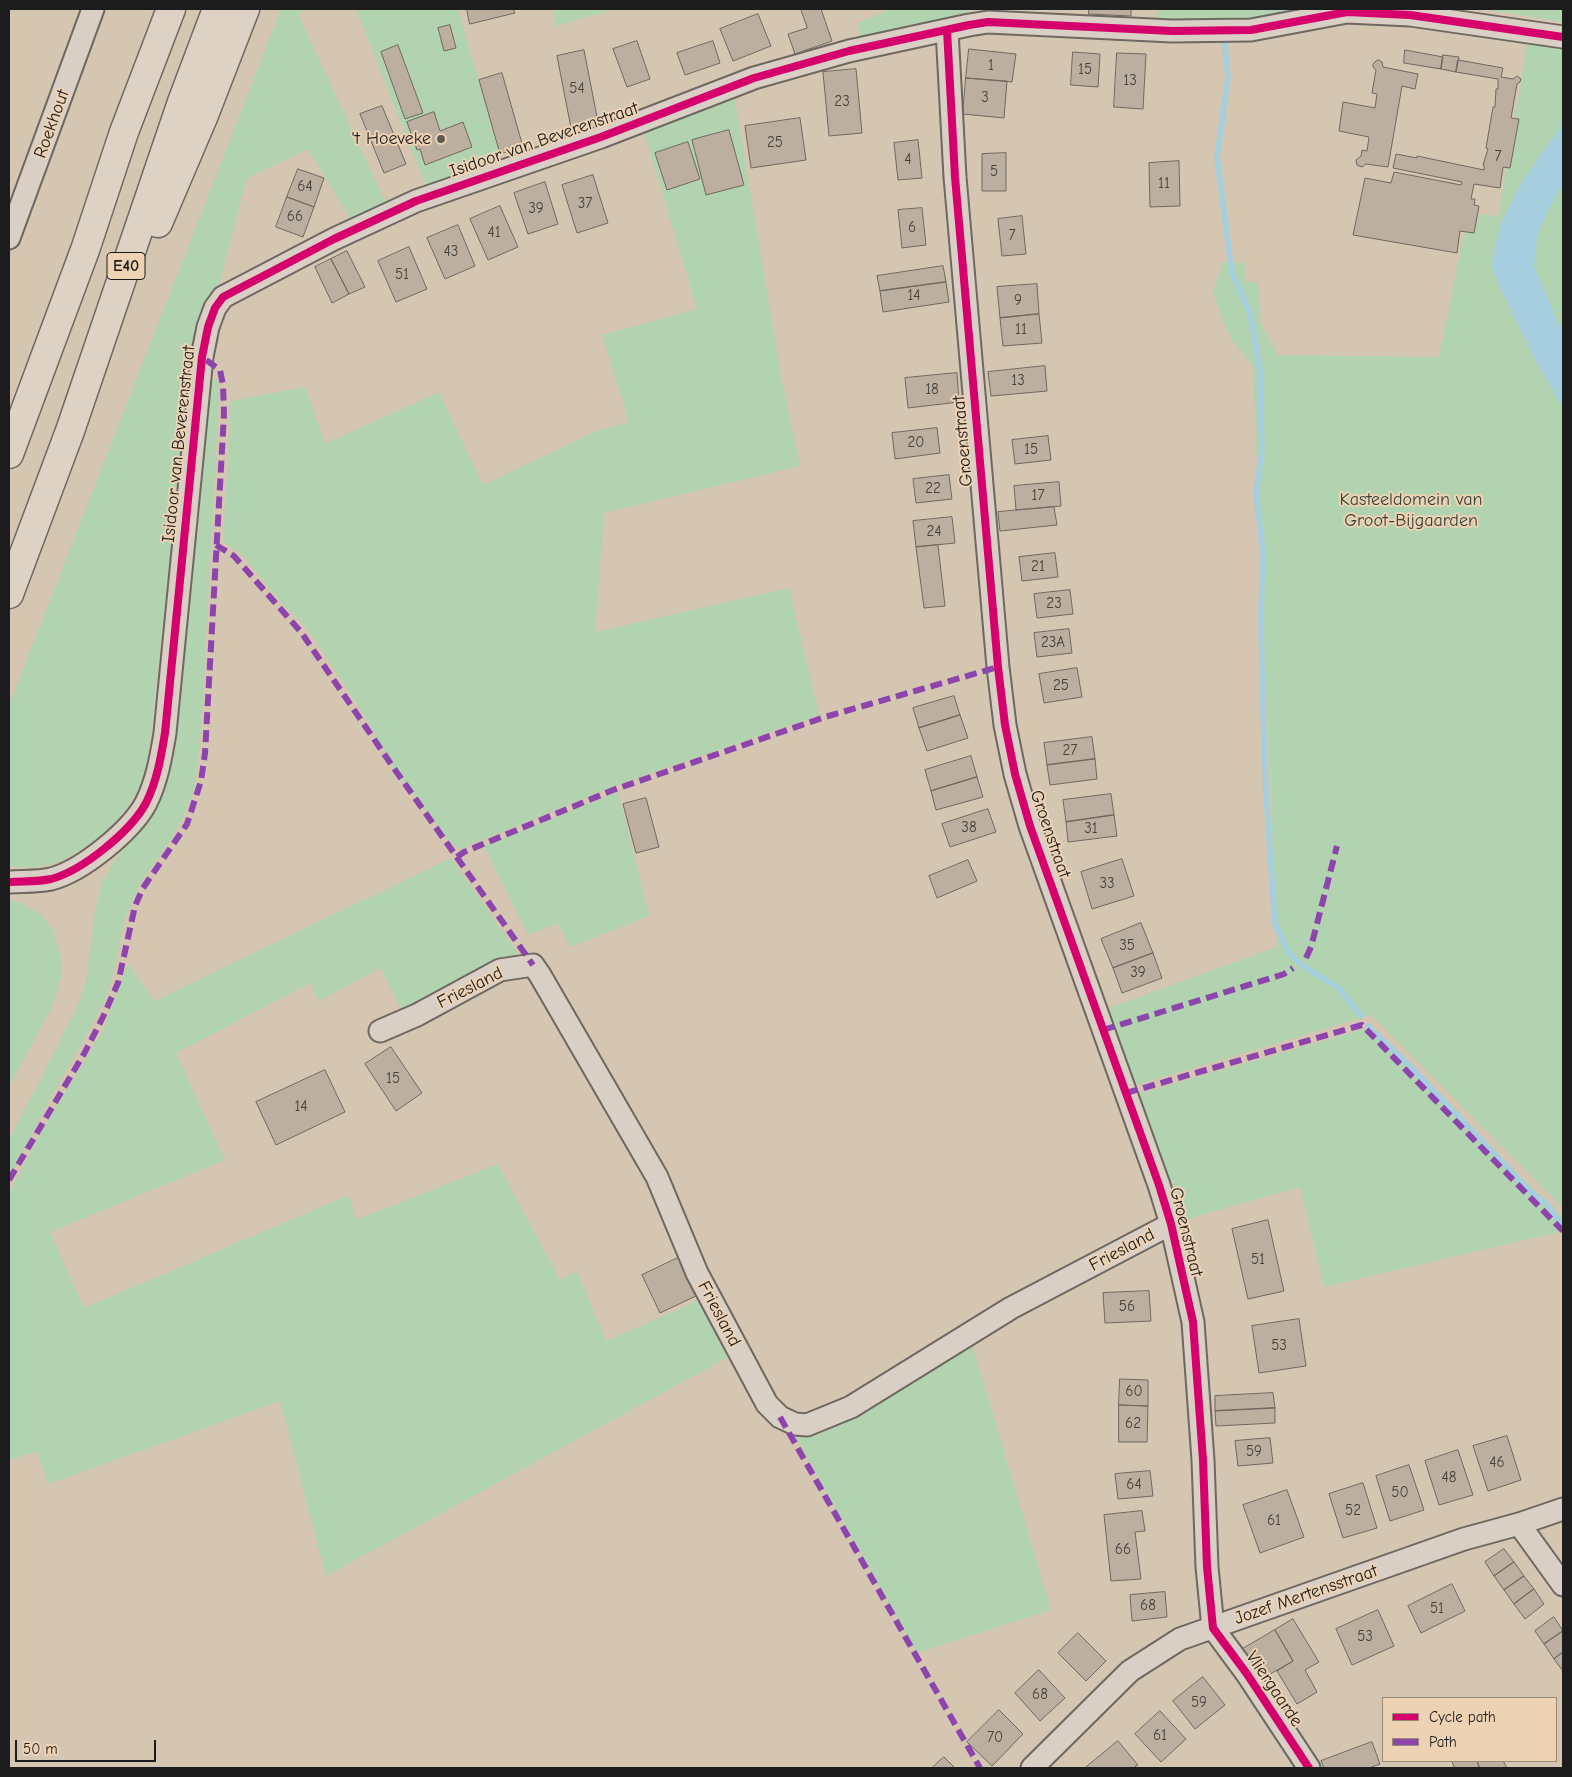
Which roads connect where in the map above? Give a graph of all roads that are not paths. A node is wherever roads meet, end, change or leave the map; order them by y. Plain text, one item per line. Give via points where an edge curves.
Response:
1 (94, 9) edge
2 (171, 9) edge
3 (217, 9) edge
4 (245, 9) edge
5 (987, 15) edge
6 (947, 30) junction
7 (1563, 37) edge
8 (9, 238) edge
9 (70, 431) junction
10 (9, 454) edge
11 (9, 594) edge
12 (9, 882) edge
13 (380, 1031) dead end
14 (1171, 1224) junction
15 (1563, 1509) edge
16 (1519, 1524) junction
17 (1563, 1585) edge
18 (1214, 1628) junction
19 (1032, 1768) edge
20 (1309, 1768) edge

1 - 8 street, Roekhout
2 - 10 highway, E40
3 - 9 highway, E40
4 - 9 highway via 204,115
5 - 6 street, Isidoor van Beverenstraat
5 - 7 street, Isidoor van Beverenstraat via 1172,31 1251,30 1347,12 1410,15
6 - 12 street, Isidoor van Beverenstraat via 849,51 754,78 602,137 416,201 334,239 224,297 215,308 208,326 202,357 165,733 158,773 145,804 124,832 90,859 51,879
6 - 14 street, Groenstraat via 955,177 998,666 1014,774
9 - 11 highway, E40
13 - 14 street, Friesland via 417,1015 500,970 532,965 657,1177 697,1274 767,1404 780,1417 795,1424 807,1425 851,1407 1011,1308
14 - 18 street, Groenstraat via 1193,1322 1207,1568
15 - 16 street, Jozef Mertensstraat
16 - 17 street
16 - 18 street, Jozef Mertensstraat via 1464,1539
18 - 19 street, Jozef Mertensstraat via 1180,1639 1130,1670
18 - 20 street, Vliergaarde

